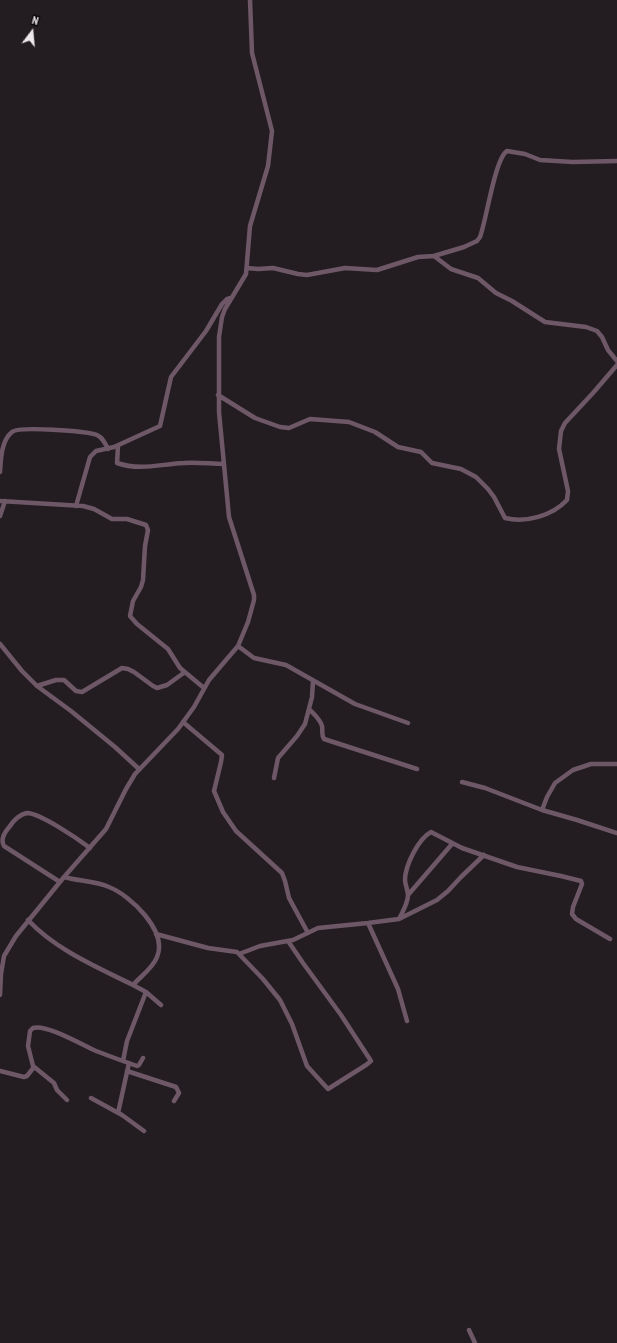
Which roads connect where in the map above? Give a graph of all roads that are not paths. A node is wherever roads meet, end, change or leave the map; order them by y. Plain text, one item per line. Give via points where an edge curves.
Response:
1 (250, 0) edge
2 (617, 162) edge
3 (434, 256) junction
4 (247, 268) junction
5 (231, 298) junction
6 (617, 361) edge
7 (617, 365) edge
8 (218, 395) junction
9 (118, 446) junction
10 (108, 449) junction
11 (224, 464) junction
12 (0, 472) edge
13 (2, 501) edge
14 (76, 506) junction
15 (0, 516) edge
16 (0, 644) edge
17 (238, 646) junction
18 (185, 672) junction
19 (313, 681) junction
20 (37, 686) junction
21 (204, 688) junction
22 (309, 710) junction
23 (183, 722) junction
24 (408, 723) dead end
25 (617, 764) edge
26 (139, 769) junction
27 (417, 769) dead end
28 (274, 778) dead end
29 (462, 782) dead end
30 (542, 810) junction
31 (617, 833) edge
32 (452, 844) junction
33 (90, 848) junction
34 (484, 855) junction
35 (64, 877) junction
36 (60, 882) junction
37 (408, 895) junction
38 (399, 919) junction
39 (28, 920) junction
40 (368, 923) junction
41 (308, 933) junction
42 (156, 934) junction
43 (610, 939) dead end
44 (288, 941) junction
45 (2, 954) edge
46 (239, 954) junction
47 (133, 985) junction
48 (146, 992) junction
49 (0, 995) edge
50 (161, 1004) dead end
51 (407, 1022) dead end
52 (143, 1058) dead end
53 (123, 1061) junction
54 (129, 1063) junction
55 (34, 1067) junction
56 (0, 1071) edge
57 (127, 1071) junction
58 (91, 1098) dead end
59 (67, 1100) dead end
60 (174, 1101) dead end
61 (118, 1113) junction
62 (144, 1131) dead end
63 (469, 1330) dead end
64 (475, 1343) edge

1 - 4 street via 252,53 272,131 268,166 250,226
2 - 3 street via 542,160 507,151 501,160 480,238 464,247
3 - 4 street via 418,257 377,270 344,268 309,275 273,268
3 - 6 street via 452,269 478,278 496,293 545,322 586,327 596,331
4 - 5 street via 244,279
5 - 8 street via 225,308 219,337
5 - 9 street via 222,304 206,331 171,377 160,426
7 - 8 street via 565,423 561,431 559,449 567,484 567,500 546,514 520,520 505,518 492,494 470,473 432,463 421,452 398,447 375,432 349,422 310,419 289,428 280,427 255,418
8 - 11 street
9 - 10 street
9 - 11 street via 117,463 131,467 146,468 187,462
10 - 12 street via 97,435 21,429 13,431 7,437
10 - 14 street via 96,451 90,457
11 - 17 street via 229,517 254,595 248,622
13 - 14 street
13 - 15 street
14 - 18 street via 94,509 112,519 143,523 148,527 143,580 132,601 130,616 168,649 178,666
16 - 20 street
17 - 19 street via 252,656 283,663
17 - 21 street
18 - 20 street via 167,685 157,688 125,668 82,692 76,691 62,680
18 - 21 street
19 - 22 street
19 - 24 street via 355,704
20 - 26 street via 77,715
21 - 23 street
22 - 27 street via 320,722 324,739
22 - 28 street via 302,729 278,758
23 - 26 street
23 - 41 street via 222,755 214,791 223,812 236,832 283,875 289,898
25 - 30 street via 591,764 573,770 555,783
26 - 33 street via 126,788 106,829
29 - 30 street
30 - 31 street
32 - 34 street
32 - 37 street
32 - 37 street via 432,832 425,836 406,870
33 - 35 street
33 - 36 street via 30,814 23,814 14,822 4,837 4,846
34 - 38 street via 437,900
34 - 43 street via 525,869 581,882 572,914
35 - 36 street
35 - 42 street via 102,884 118,892 137,906
36 - 39 street
37 - 38 street
38 - 40 street
39 - 45 street
39 - 47 street via 54,943
40 - 41 street via 322,927
40 - 51 street via 398,989
41 - 44 street
42 - 46 street
42 - 47 street via 159,940 157,959
44 - 46 street via 267,944
44 - 46 street via 371,1061 328,1088 307,1066 292,1024 280,1000
45 - 49 street
47 - 48 street
48 - 50 street
48 - 53 street via 127,1041
52 - 54 street via 138,1065
53 - 54 street
53 - 55 street via 58,1033 35,1027 30,1031 28,1046
54 - 57 street
55 - 56 street via 24,1077
55 - 59 street via 54,1083
57 - 60 street via 176,1086 179,1093
57 - 61 street
58 - 61 street
61 - 62 street
63 - 64 street

